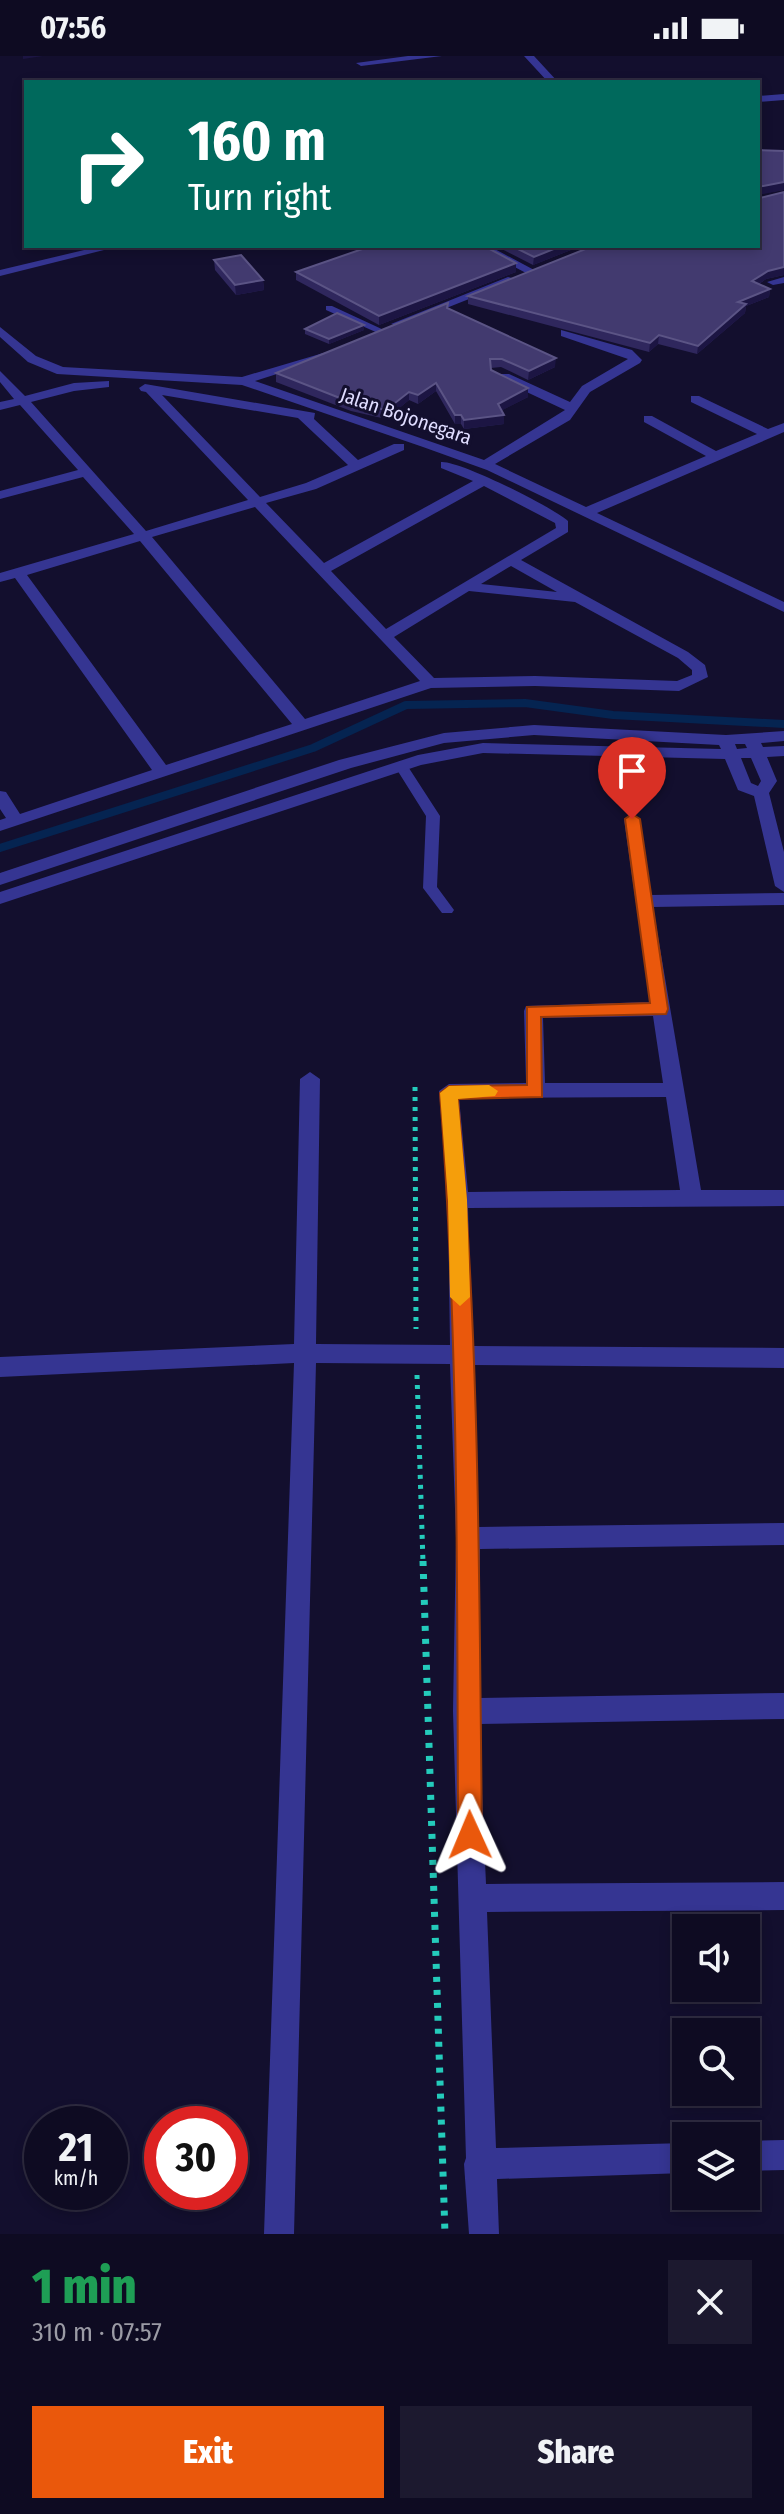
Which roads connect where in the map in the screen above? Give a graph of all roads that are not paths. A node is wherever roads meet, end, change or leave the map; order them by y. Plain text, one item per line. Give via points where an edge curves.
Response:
1 (437, 56) edge
2 (529, 56) edge
3 (361, 63) dead end
4 (551, 80) edge
5 (784, 88) edge
6 (760, 90) edge
7 (784, 97) edge
8 (760, 99) edge
9 (61, 248) edge
10 (106, 248) edge
11 (485, 248) edge
12 (0, 263) edge
13 (0, 273) edge
14 (329, 308) dead end
15 (0, 331) edge
16 (381, 331) junction
17 (565, 333) edge
18 (357, 341) edge
19 (333, 351) edge
20 (496, 373) edge
21 (0, 375) edge
22 (243, 381) junction
23 (149, 388) junction
24 (695, 399) dead end
25 (22, 401) junction
26 (0, 406) edge
27 (574, 409) junction
28 (299, 412) junction
29 (648, 419) dead end
30 (784, 427) edge
31 (768, 434) junction
32 (399, 447) junction
33 (717, 457) junction
34 (484, 465) junction
35 (81, 466) junction
36 (357, 466) junction
37 (0, 480) edge
38 (484, 481) junction
39 (0, 495) edge
40 (261, 502) junction
41 (587, 512) junction
42 (144, 537) junction
43 (511, 561) junction
44 (324, 569) junction
45 (18, 572) junction
46 (0, 578) edge
47 (468, 587) junction
48 (585, 599) junction
49 (784, 608) edge
50 (383, 637) junction
51 (430, 683) junction
52 (303, 727) junction
53 (784, 736) edge
54 (447, 746) junction
55 (754, 746) junction
56 (729, 747) junction
57 (784, 751) edge
58 (400, 765) junction
59 (163, 773) junction
60 (761, 793) junction
61 (0, 796) edge
62 (632, 819) dead end
63 (8, 824) edge
64 (0, 879) edge
65 (784, 886) edge
66 (0, 898) edge
67 (784, 899) edge
68 (643, 901) junction
69 (447, 910) dead end
70 (660, 1009) junction
71 (310, 1079) dead end
72 (674, 1090) junction
73 (536, 1092) junction
74 (692, 1198) junction
75 (784, 1198) edge
76 (458, 1200) junction
77 (305, 1353) junction
78 (461, 1355) junction
79 (784, 1358) edge
80 (0, 1367) edge
81 (784, 1534) edge
82 (468, 1538) junction
83 (784, 1706) edge
84 (466, 1711) junction
85 (784, 1896) edge
86 (472, 1898) junction
87 (784, 2155) edge
88 (760, 2156) edge
89 (672, 2158) edge
90 (479, 2164) junction
91 (279, 2234) edge
92 (484, 2234) edge

1 - 3 street
2 - 4 street
5 - 6 street
7 - 8 street
9 - 12 street
10 - 13 street
11 - 16 street via 536,269
14 - 16 lane
15 - 22 street, Jalan Bojonegara via 32,359 61,371
16 - 18 street
17 - 27 street via 636,360 586,389
19 - 22 street
20 - 27 street
21 - 25 street
22 - 34 street, Jalan Bojonegara
23 - 25 street via 102,384
23 - 28 street
23 - 40 street
24 - 31 street
25 - 26 street
25 - 35 street
27 - 34 street
28 - 32 street
28 - 36 street
29 - 33 street
30 - 31 street
31 - 33 street
32 - 36 street
32 - 38 street
33 - 41 street
34 - 41 street, Jalan Bojonegara
35 - 37 street
35 - 39 street
35 - 42 street
36 - 40 street
38 - 43 street via 565,526
38 - 44 street
40 - 42 street
40 - 44 street
41 - 49 street, Jalan Bojonegara
42 - 45 street
42 - 52 street
43 - 47 street
43 - 48 street
44 - 50 street
45 - 46 street
45 - 59 street
47 - 48 street
47 - 50 street
48 - 51 street via 683,655 700,668 700,677 679,686
50 - 51 street
51 - 52 street
52 - 59 street
53 - 55 street
54 - 56 street
54 - 58 street
54 - 64 street via 345,764
55 - 56 street
55 - 57 street
55 - 60 street via 769,781
56 - 60 street via 744,786
58 - 66 street
58 - 69 lane via 433,816 430,888
59 - 63 street
60 - 65 street
61 - 63 street
62 - 68 street
67 - 68 street
68 - 70 street
70 - 72 street
70 - 73 street via 533,1011
71 - 77 street
72 - 73 street
72 - 74 street
73 - 76 street via 449,1091
74 - 75 street
74 - 76 street
76 - 78 street
77 - 78 street
77 - 80 street
77 - 91 street
78 - 79 street
78 - 82 street
81 - 82 street
82 - 84 street
83 - 84 street
84 - 86 street
85 - 86 street
86 - 90 street
87 - 88 street
89 - 90 street
90 - 92 street

